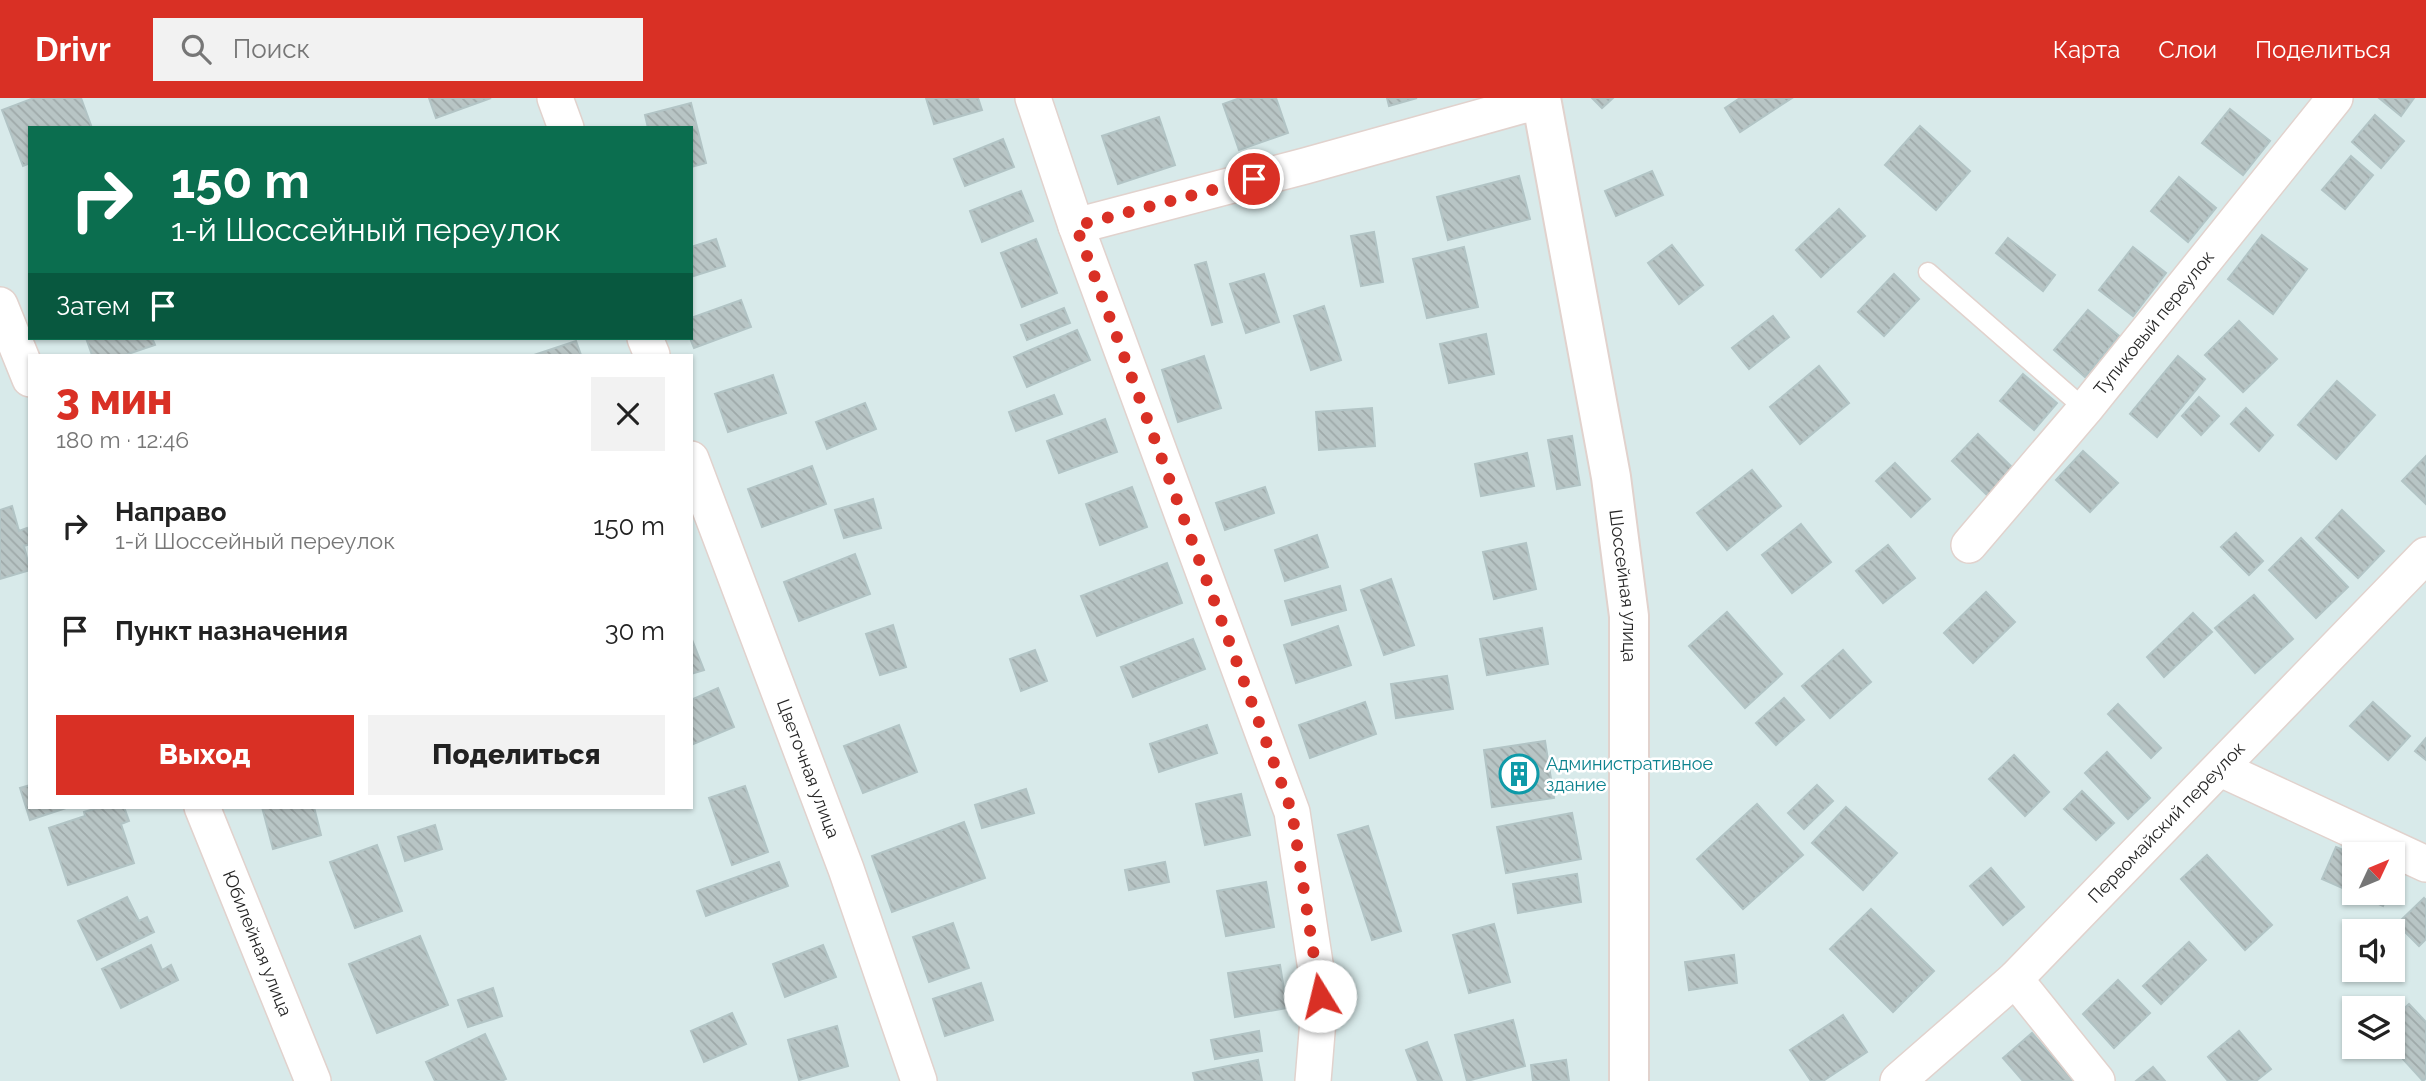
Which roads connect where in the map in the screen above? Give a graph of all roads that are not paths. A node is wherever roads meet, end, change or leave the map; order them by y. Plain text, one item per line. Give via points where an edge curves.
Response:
1 (555, 98) edge
2 (1034, 98) edge
3 (2335, 98) edge
4 (1541, 99) edge
5 (565, 126) edge
6 (1076, 226) junction
7 (1928, 272) dead end
8 (0, 306) edge
9 (28, 374) edge
10 (2085, 409) junction
11 (693, 464) edge
12 (1969, 545) dead end
13 (2426, 555) edge
14 (2221, 769) junction
15 (203, 809) edge
16 (2426, 864) edge
17 (2015, 979) junction
18 (313, 1081) edge
19 (919, 1081) edge
20 (1313, 1081) edge
21 (1629, 1081) edge
22 (1898, 1081) edge
23 (2097, 1081) edge

1 - 5 street
2 - 6 street
3 - 10 street, Тупиковый переулок
4 - 6 street
4 - 21 main road, Шоссейная улица via 1611,477 1629,615
6 - 20 street via 1292,812 1320,996
7 - 10 lane
8 - 9 street
10 - 12 street, Тупиковый переулок
11 - 19 street, Цветочная улица via 846,869
13 - 14 street, Первомайский переулок
14 - 16 street
14 - 17 street, Первомайский переулок
15 - 18 street, Юбилейная улица
17 - 22 street, Первомайский переулок
17 - 23 street

